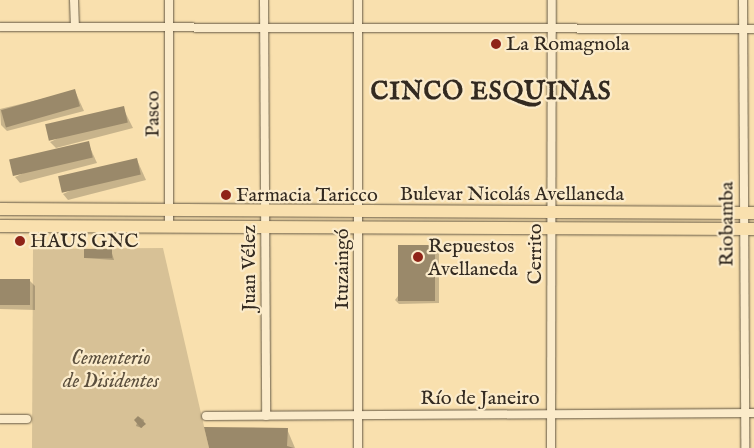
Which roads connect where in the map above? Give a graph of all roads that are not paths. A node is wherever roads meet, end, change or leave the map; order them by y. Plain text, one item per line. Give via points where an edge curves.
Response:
1 (74, 0) edge
2 (169, 0) edge
3 (264, 0) edge
4 (358, 0) edge
5 (552, 0) edge
6 (743, 0) edge
7 (0, 27) edge
8 (75, 27) junction
9 (169, 27) junction
10 (264, 28) junction
11 (358, 28) junction
12 (552, 28) junction
13 (742, 28) junction
14 (754, 28) edge
15 (0, 209) edge
16 (169, 210) junction
17 (265, 210) junction
18 (358, 212) junction
19 (749, 213) edge
20 (552, 214) junction
21 (0, 226) edge
22 (169, 227) junction
23 (265, 227) junction
24 (358, 228) junction
25 (552, 229) junction
26 (749, 229) edge
27 (745, 413) junction
28 (754, 413) edge
29 (551, 414) junction
30 (358, 415) junction
31 (206, 416) dead end
32 (266, 416) junction
33 (0, 419) edge
34 (27, 419) dead end
35 (358, 448) edge
36 (551, 448) edge
37 (745, 448) edge

1 - 8 street
2 - 9 street, Pasco
3 - 10 street, Juan Vélez
4 - 11 street, Ituzaingó
5 - 12 street, Cerrito
6 - 13 street, Riobamba
7 - 8 street
8 - 9 street
9 - 10 street
9 - 16 street, Pasco
10 - 11 street
10 - 17 street, Juan Vélez
11 - 12 street
11 - 18 street, Ituzaingó
12 - 13 street
12 - 20 street, Cerrito
13 - 14 street
13 - 19 street, Riobamba
15 - 16 main road, Bulevar Nicolás Avellaneda
16 - 17 main road, Bulevar Nicolás Avellaneda
16 - 22 street, Pasco
17 - 18 main road, Bulevar Nicolás Avellaneda
17 - 23 street, Juan Vélez
18 - 20 main road, Bulevar Nicolás Avellaneda
18 - 24 street, Ituzaingó
19 - 20 main road, Bulevar Nicolás Avellaneda
19 - 26 street, Riobamba
20 - 25 street, Cerrito
21 - 22 main road, Bulevar Nicolás Avellaneda
22 - 23 main road, Bulevar Nicolás Avellaneda
23 - 24 main road, Bulevar Nicolás Avellaneda
23 - 32 street, Juan Vélez
24 - 25 main road, Bulevar Nicolás Avellaneda
24 - 30 street, Ituzaingó
25 - 26 main road, Bulevar Nicolás Avellaneda
25 - 29 street, Cerrito
26 - 27 street, Riobamba
27 - 28 street, Río de Janeiro
27 - 29 street, Río de Janeiro
27 - 37 street, Riobamba
29 - 30 street, Río de Janeiro
29 - 36 street, Cerrito
30 - 32 street, Río de Janeiro
30 - 35 street, Ituzaingó
31 - 32 street, Río de Janeiro
33 - 34 street

